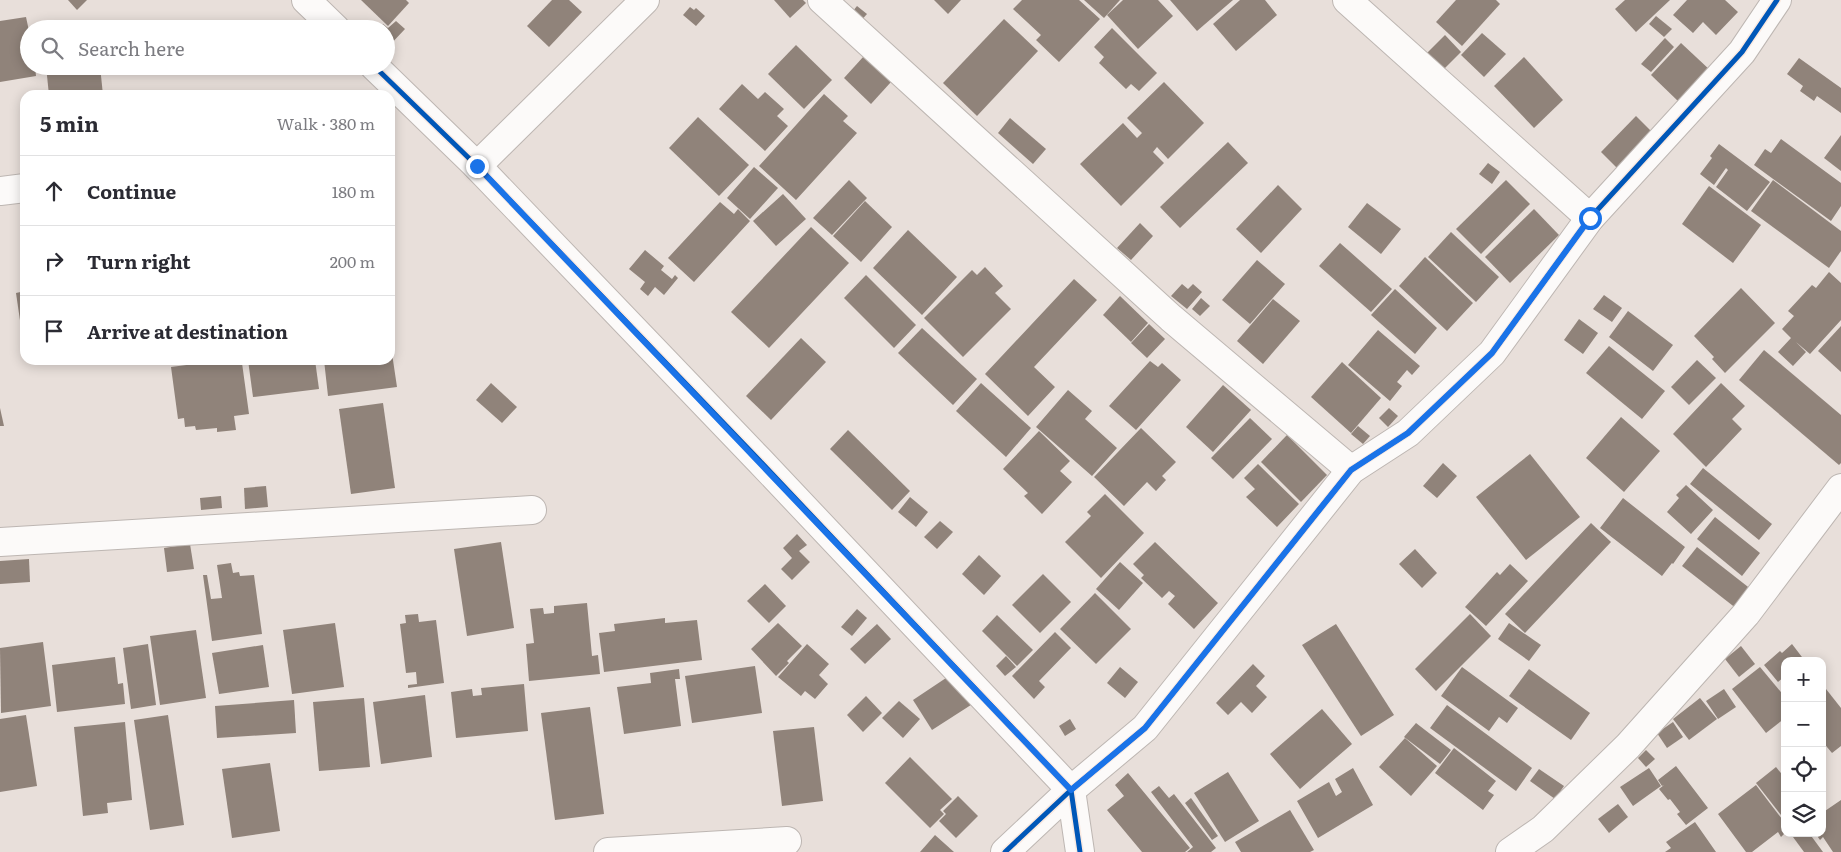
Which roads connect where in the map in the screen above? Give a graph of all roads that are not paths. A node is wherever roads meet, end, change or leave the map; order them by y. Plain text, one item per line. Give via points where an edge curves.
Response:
1 (306, 0) edge
2 (645, 0) edge
3 (822, 0) edge
4 (1347, 0) edge
5 (1777, 0) edge
6 (327, 20) edge
7 (383, 75) edge
8 (477, 166) junction
9 (20, 189) edge
10 (0, 191) edge
11 (1590, 218) junction
12 (1351, 470) junction
13 (1841, 488) edge
14 (532, 510) dead end
15 (0, 542) edge
16 (1071, 790) junction
17 (787, 841) dead end
18 (608, 852) edge
19 (1005, 852) edge
20 (1080, 852) edge
21 (1510, 852) edge

1 - 6 street
2 - 8 street
3 - 12 street via 1171,318
4 - 11 street
5 - 11 street via 1742,52
7 - 8 street
8 - 16 street
9 - 10 street
11 - 12 street via 1492,353 1408,433
12 - 16 street via 1145,728
13 - 21 street via 1746,614 1628,746 1544,829
14 - 15 street
16 - 19 street
16 - 20 street
17 - 18 street

